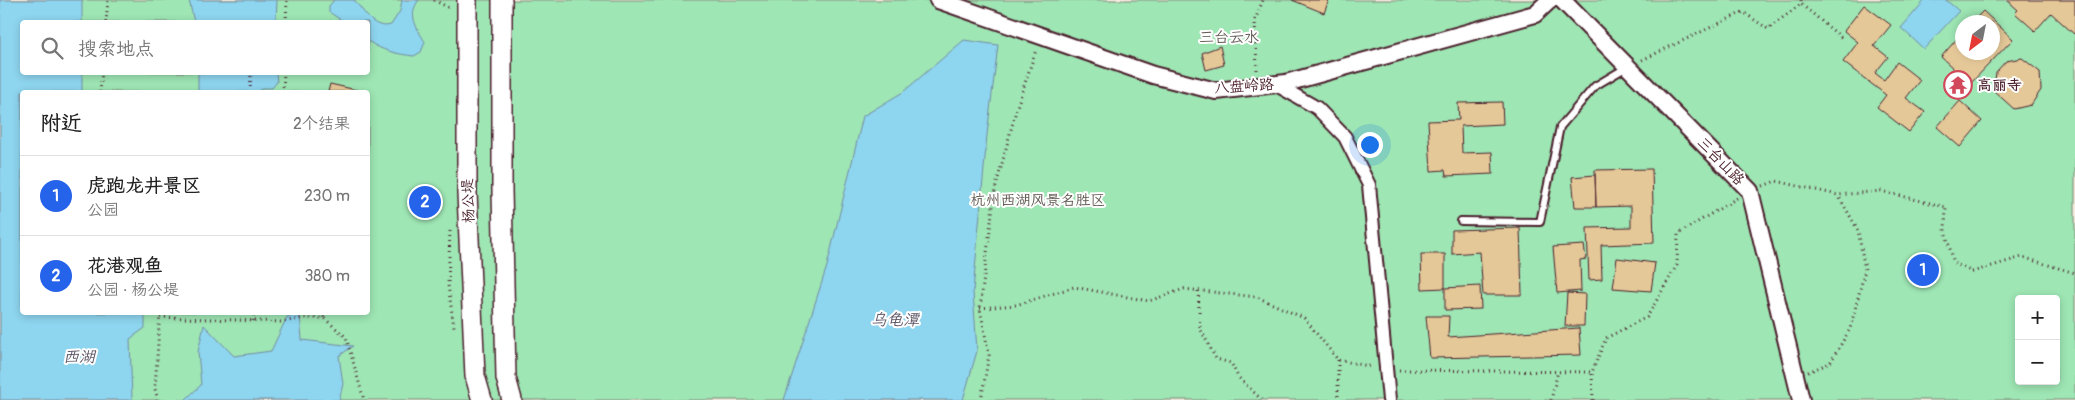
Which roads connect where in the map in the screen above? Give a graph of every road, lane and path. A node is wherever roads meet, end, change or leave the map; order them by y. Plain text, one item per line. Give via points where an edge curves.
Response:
1 (108, 0) edge
2 (467, 0) edge
3 (502, 0) edge
4 (938, 0) edge
5 (1263, 0) edge
6 (1550, 0) edge
7 (1562, 0) edge
8 (286, 1) edge
9 (1801, 2) edge
10 (106, 20) edge
11 (286, 20) edge
12 (1044, 37) junction
13 (1843, 39) dead end
14 (1628, 66) junction
15 (102, 75) edge
16 (251, 75) edge
17 (284, 75) edge
18 (1275, 84) junction
19 (100, 90) edge
20 (250, 90) edge
21 (283, 90) edge
22 (1750, 191) junction
23 (1838, 195) junction
24 (1461, 221) dead end
25 (2075, 273) edge
26 (1198, 291) junction
27 (980, 308) junction
28 (160, 315) edge
29 (254, 315) edge
30 (322, 315) edge
31 (324, 318) junction
32 (253, 321) junction
33 (1338, 360) junction
34 (1386, 370) junction
35 (1558, 371) junction
36 (1592, 372) junction
37 (1796, 377) junction
38 (158, 400) edge
39 (364, 400) edge
40 (482, 400) edge
41 (512, 400) edge
42 (982, 400) edge
43 (1262, 400) edge
44 (1338, 400) edge
45 (1389, 400) edge
46 (1551, 400) edge
47 (1593, 400) edge
48 (1801, 400) edge

1 - 10 path
2 - 40 main road, 杨公堤 via 468,193 475,376
3 - 41 main road via 506,378
4 - 12 street, 八盘岭路
5 - 18 path via 1255,20 1256,69
6 - 18 street, 八盘岭路 via 1535,14
7 - 14 street, 三台山路
8 - 11 path
9 - 13 path
9 - 14 path via 1768,29 1743,12
12 - 18 street, 八盘岭路 via 1153,75 1216,91
12 - 27 path via 1017,107 995,190
14 - 22 street, 三台山路
14 - 24 lane via 1595,86 1560,126 1540,222
15 - 19 path
16 - 20 path
17 - 21 path
18 - 34 street via 1317,108 1345,137 1369,185
22 - 23 path via 1776,180
22 - 36 path via 1678,234 1677,265 1647,317 1606,338
22 - 37 street, 三台山路
23 - 25 path via 1882,191 1946,208 1945,231 1954,263 1972,272 2022,258
23 - 37 path via 1858,230 1864,270 1850,329 1830,363
26 - 27 path via 1184,289 1149,301 1074,287 1016,305
26 - 33 path via 1257,297 1304,318
26 - 43 path via 1200,328 1216,359 1231,363 1238,377
27 - 42 path via 989,355
28 - 32 path
28 - 38 path via 155,389
29 - 32 path
30 - 31 path
31 - 32 path
31 - 39 path via 346,337
33 - 34 path
33 - 44 path
34 - 35 path
34 - 45 street
35 - 36 path
35 - 46 path
36 - 47 path
37 - 48 street, 三台山路

